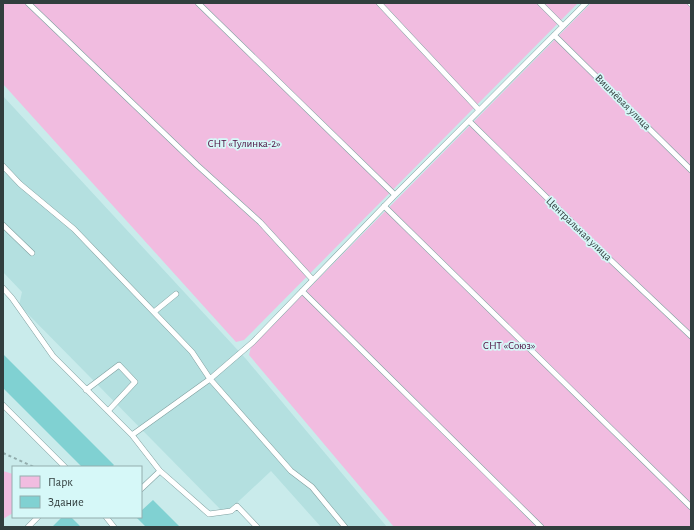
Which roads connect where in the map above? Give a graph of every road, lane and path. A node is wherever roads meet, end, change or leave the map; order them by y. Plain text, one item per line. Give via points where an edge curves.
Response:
1 (28, 3) edge
2 (198, 3) edge
3 (379, 3) edge
4 (540, 3) edge
5 (586, 3) edge
6 (563, 26) junction
7 (554, 35) junction
8 (479, 110) junction
9 (469, 121) junction
10 (3, 166) edge
11 (691, 170) edge
12 (395, 195) junction
13 (384, 206) junction
14 (3, 224) edge
15 (32, 252) dead end
16 (313, 280) junction
17 (3, 288) edge
18 (302, 291) junction
19 (176, 294) dead end
20 (154, 312) junction
21 (691, 336) edge
22 (210, 379) junction
23 (86, 390) junction
24 (3, 405) edge
25 (108, 411) junction
26 (132, 435) junction
27 (3, 453) edge
28 (32, 466) edge
29 (64, 466) edge
30 (160, 471) junction
31 (142, 487) edge
32 (691, 507) edge
33 (37, 518) edge
34 (108, 518) edge
35 (28, 527) edge
36 (114, 527) edge
37 (257, 527) edge
38 (345, 527) edge
39 (541, 527) edge

1 - 16 lane via 260,222
2 - 12 lane
3 - 8 lane
4 - 6 lane
5 - 6 lane
6 - 7 lane
7 - 8 lane
7 - 11 lane, Вишнёвая улица
8 - 9 lane
9 - 12 lane
9 - 21 lane, Центральная улица
10 - 20 lane via 20,184 74,228
12 - 13 lane
13 - 16 lane
13 - 32 lane
14 - 15 lane
16 - 18 lane
17 - 23 lane via 53,356
18 - 22 lane via 253,342
18 - 39 lane
19 - 20 lane
20 - 22 lane via 192,352
22 - 26 lane
22 - 38 lane via 291,471 312,487
23 - 25 lane
23 - 25 lane via 120,365 135,382
24 - 29 lane
25 - 26 lane
26 - 30 lane
27 - 28 path
30 - 31 lane
30 - 37 lane via 209,514 231,511 237,506
33 - 35 lane
34 - 36 lane

